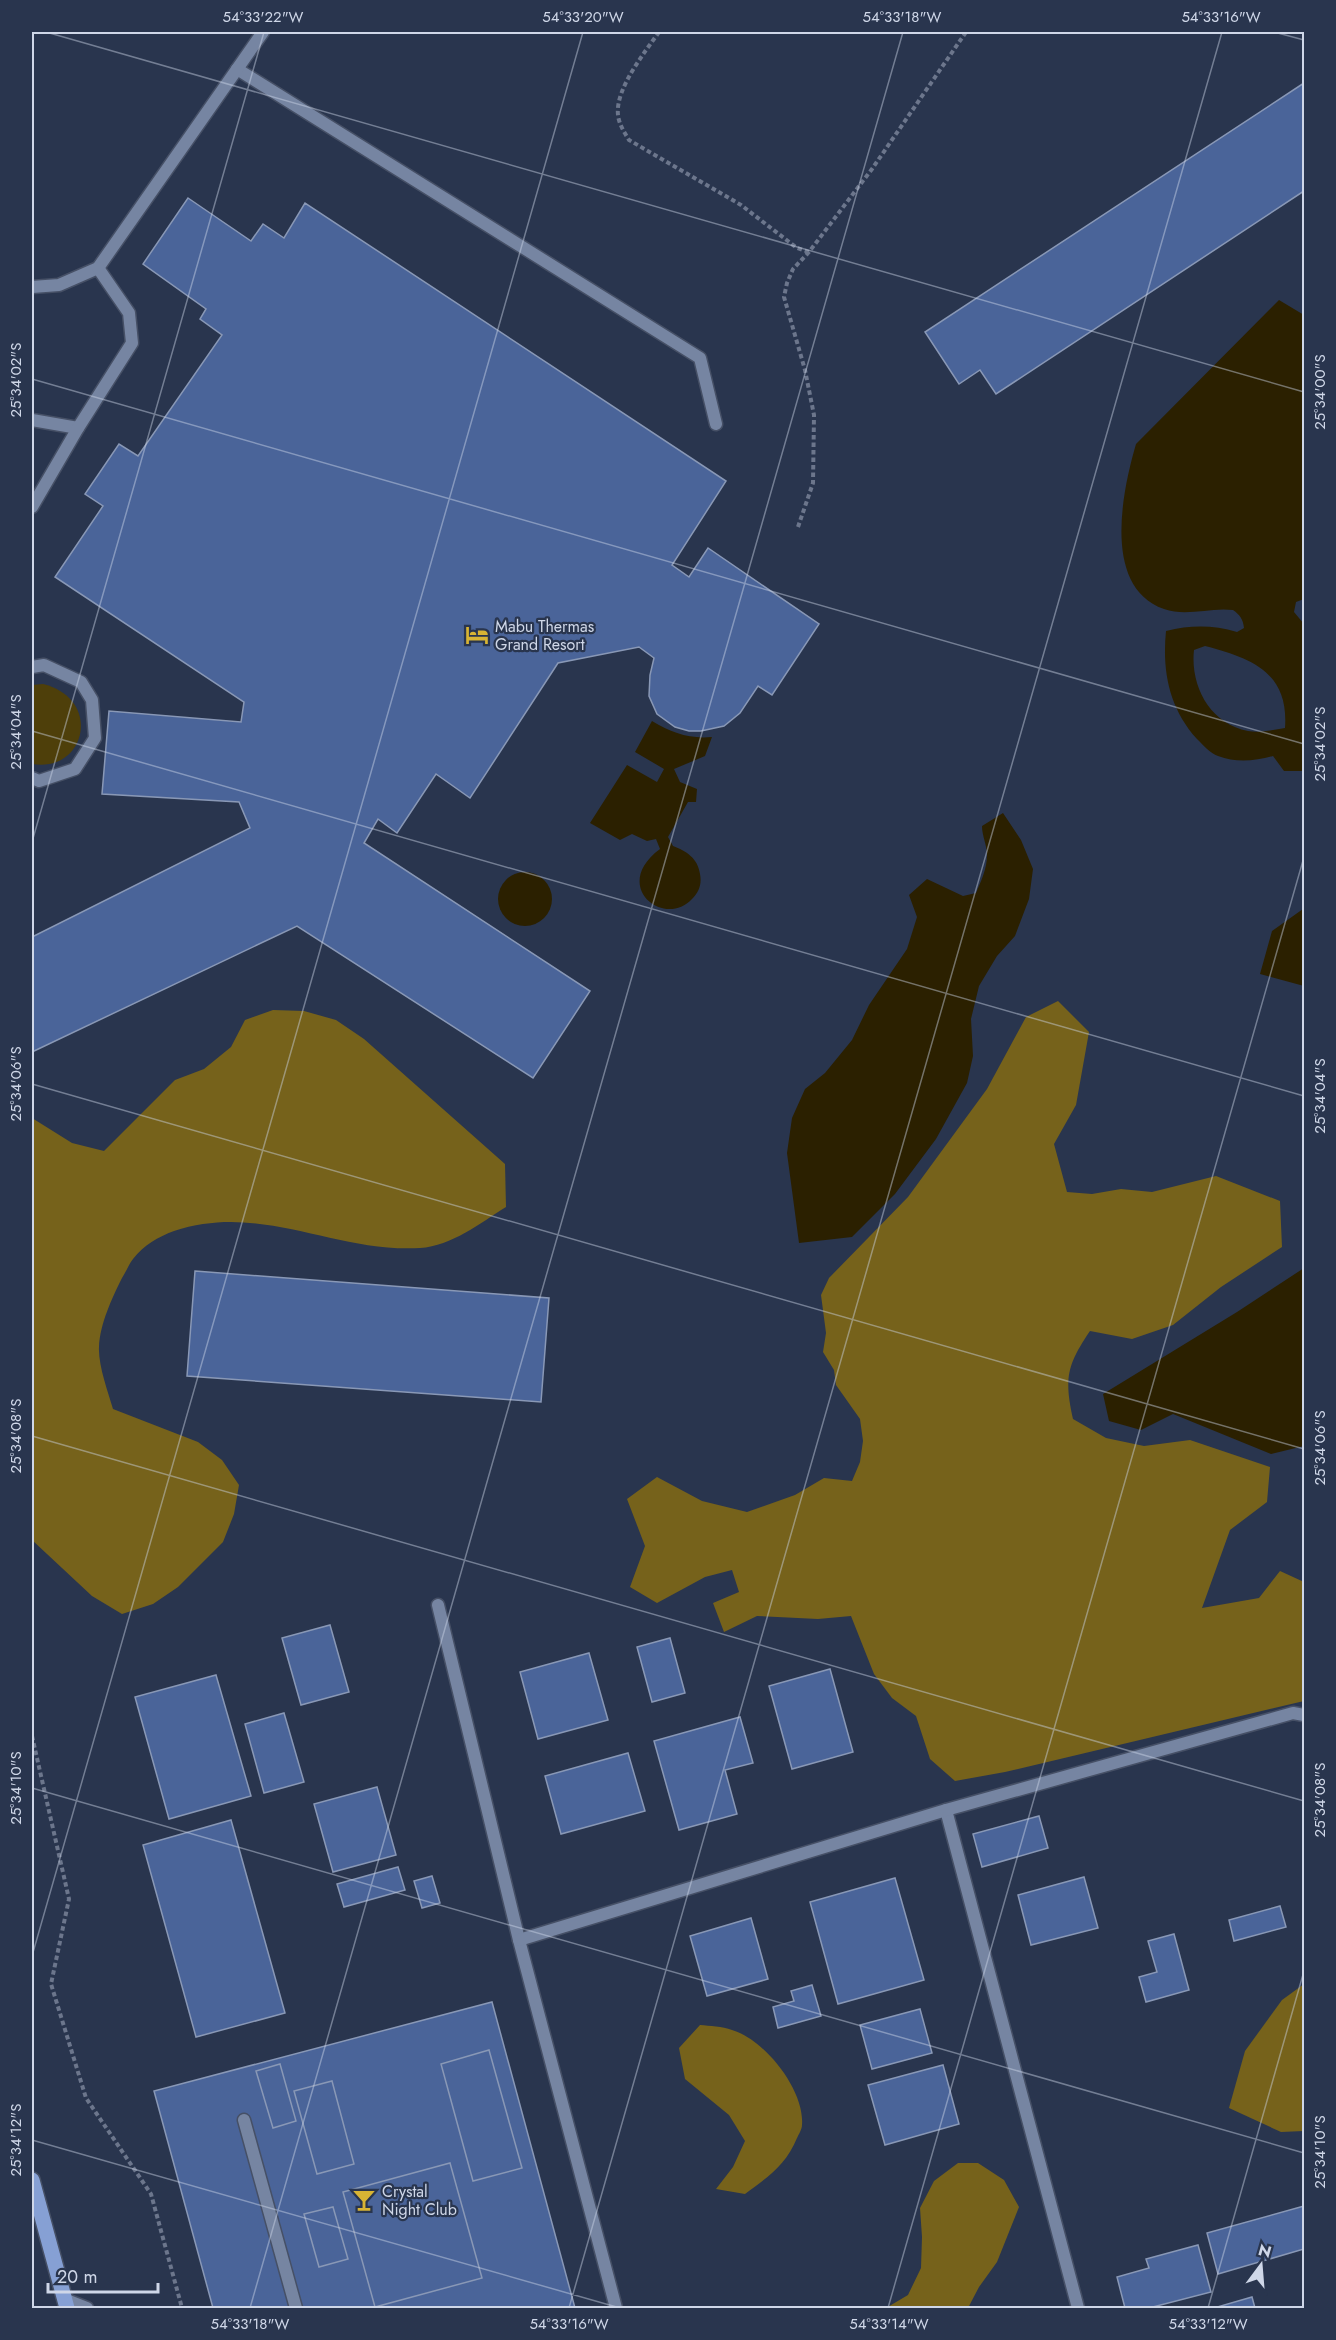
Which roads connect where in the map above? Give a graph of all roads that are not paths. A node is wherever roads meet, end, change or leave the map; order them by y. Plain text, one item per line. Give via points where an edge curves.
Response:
1 (263, 32) edge
2 (237, 69) junction
3 (98, 268) junction
4 (32, 287) edge
5 (32, 420) edge
6 (716, 424) dead end
7 (78, 428) junction
8 (32, 507) edge
9 (32, 667) edge
10 (32, 778) edge
11 (438, 1605) dead end
12 (1305, 1715) edge
13 (946, 1810) junction
14 (519, 1941) junction
15 (244, 2120) dead end
16 (32, 2180) edge
17 (66, 2304) edge
18 (87, 2308) edge
19 (296, 2308) edge
20 (616, 2308) edge
21 (1078, 2308) edge

1 - 2 street
2 - 3 street
2 - 6 street via 700,358
3 - 4 street via 59,285
3 - 7 street via 129,313 132,343
5 - 7 street
7 - 8 street
9 - 10 street via 44,665 81,682 93,700 95,738 75,769 39,781
11 - 14 street
12 - 13 street via 1293,1713
13 - 14 street
13 - 21 street
14 - 20 street
15 - 19 street
16 - 17 main road
17 - 18 street

